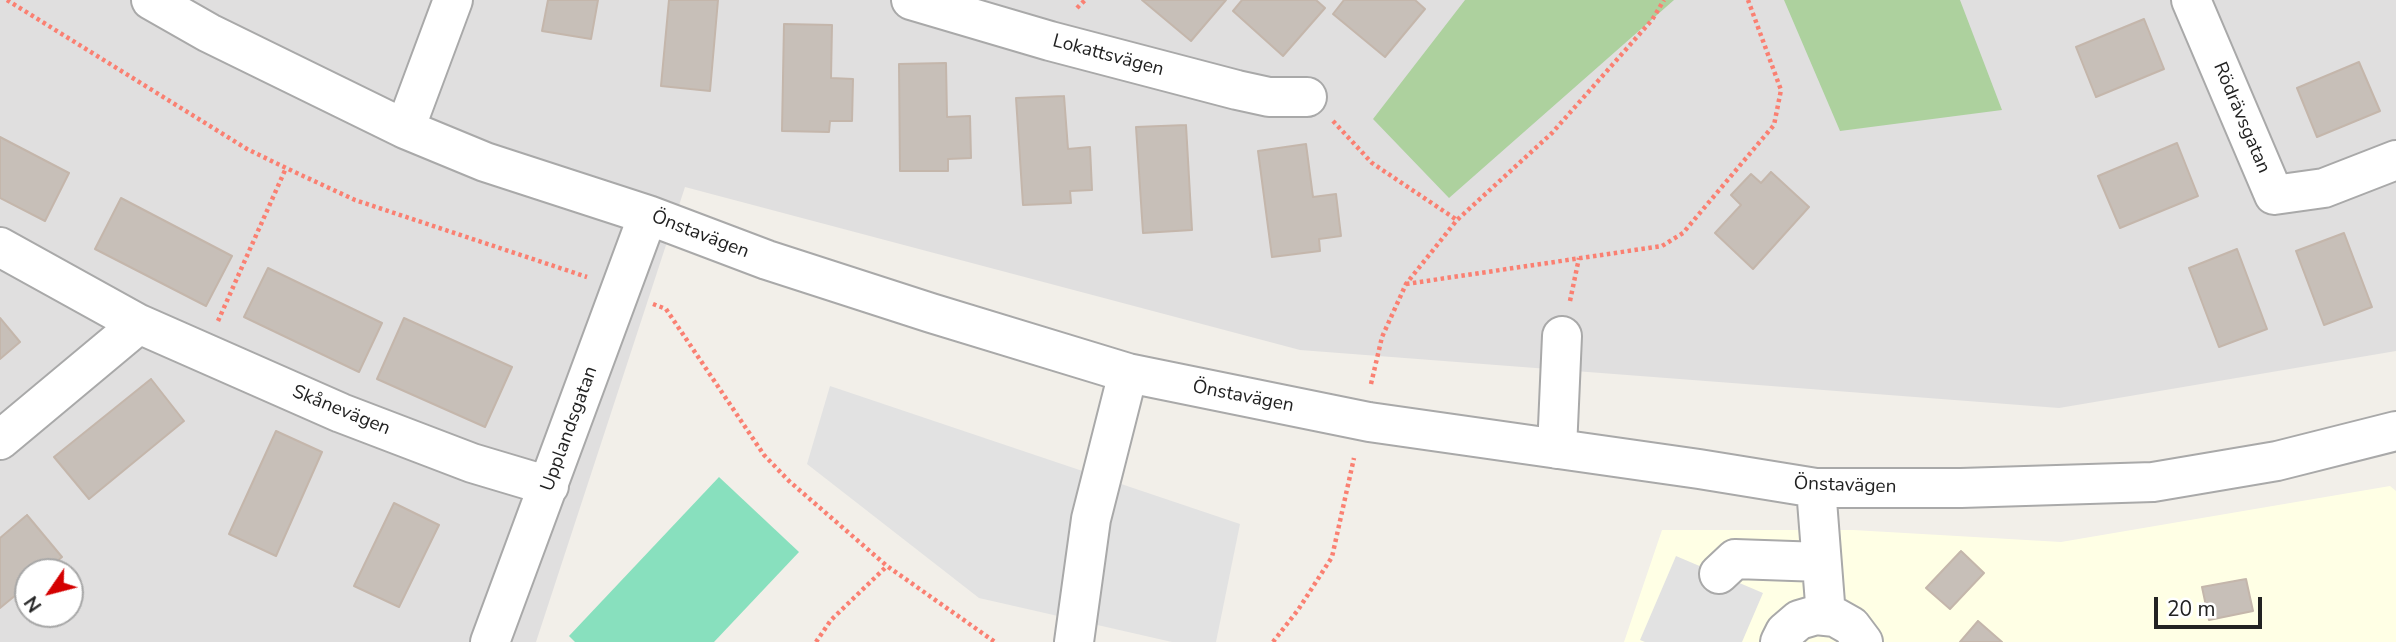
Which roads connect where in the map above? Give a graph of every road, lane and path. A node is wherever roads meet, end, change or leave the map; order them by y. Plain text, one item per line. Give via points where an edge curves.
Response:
1 (6, 0) edge
2 (151, 0) edge
3 (453, 0) edge
4 (911, 0) edge
5 (1664, 0) edge
6 (1748, 0) edge
7 (2191, 0) edge
8 (1307, 97) joint
9 (405, 129) junction
10 (2396, 160) edge
11 (286, 168) junction
12 (648, 215) junction
13 (1457, 220) junction
14 (0, 247) edge
15 (1406, 284) junction
16 (619, 291) junction
17 (139, 324) junction
18 (1562, 336) dead end
19 (209, 355) junction
20 (1129, 373) junction
21 (1369, 396) dead end
22 (2396, 431) edge
23 (0, 440) edge
24 (1557, 449) junction
25 (1356, 451) dead end
26 (549, 486) junction
27 (1816, 488) junction
28 (1821, 562) junction
29 (887, 566) junction
30 (1719, 574) dead end
31 (1826, 616) junction
32 (490, 642) edge
33 (816, 642) edge
34 (995, 642) edge
35 (1074, 642) edge
36 (1273, 642) edge
37 (1780, 642) edge
38 (1863, 642) edge

1 - 11 path via 247,149
2 - 9 street, Önstavägen
3 - 9 street
4 - 8 street, Lokattsvägen via 1237,90 1269,97
5 - 13 path via 1652,20 1552,133
6 - 15 path via 1781,90 1774,125 1683,233 1662,246
7 - 10 street, Rödrävsgatan via 2274,195 2324,188
8 - 13 path via 1371,163
9 - 12 street, Önstavägen via 485,163
11 - 16 path via 355,200
11 - 19 path via 214,332
12 - 16 street, Upplandsgatan
12 - 20 street, Önstavägen via 780,264
13 - 15 path
14 - 17 street, Skånevägen
15 - 21 path via 1382,337
16 - 26 street, Upplandsgatan
16 - 29 path via 666,309 764,455
17 - 19 street, Skånevägen
17 - 23 street
18 - 24 street
19 - 26 street, Skånevägen via 341,413 472,463
20 - 24 street, Önstavägen via 1369,422
20 - 35 street via 1091,519
22 - 27 street, Önstavägen via 2277,461 2153,482
24 - 27 street, Önstavägen
25 - 36 path via 1332,557
26 - 32 street, Upplandsgatan
27 - 28 street
28 - 30 street via 1735,559
28 - 31 street
29 - 33 path via 831,620
29 - 34 path
31 - 37 street via 1799,620
31 - 38 street via 1851,626

